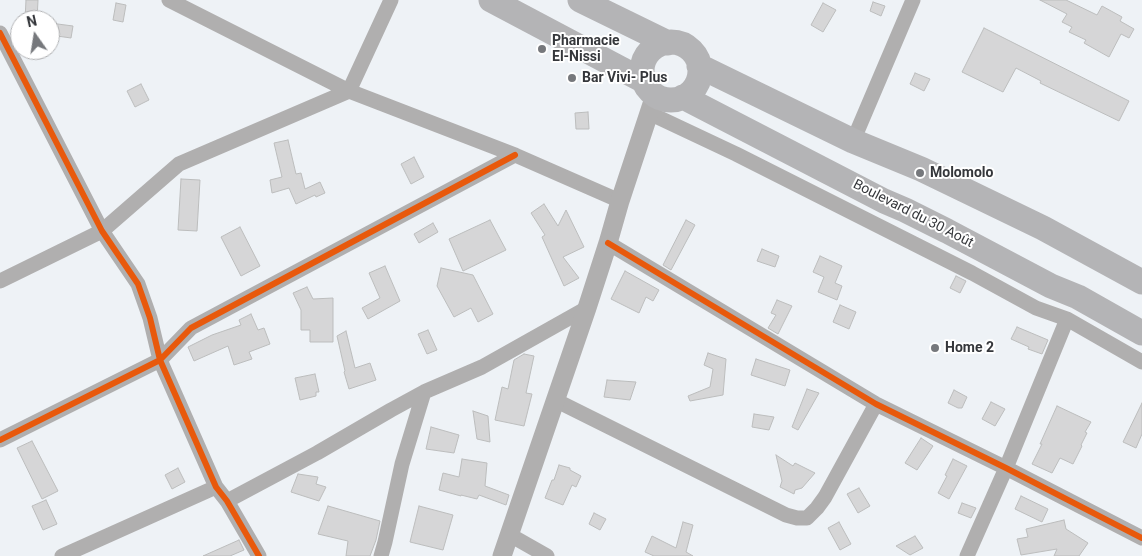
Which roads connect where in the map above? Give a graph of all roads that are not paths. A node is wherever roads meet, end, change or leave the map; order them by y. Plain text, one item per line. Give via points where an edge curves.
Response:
1 (169, 0) edge
2 (391, 0) edge
3 (491, 0) edge
4 (580, 0) edge
5 (913, 0) edge
6 (0, 33) edge
7 (668, 42) junction
8 (700, 66) junction
9 (349, 91) junction
10 (649, 97) junction
11 (683, 97) junction
12 (853, 141) junction
13 (515, 155) junction
14 (620, 201) junction
15 (102, 231) junction
16 (608, 243) junction
17 (0, 281) edge
18 (1142, 282) edge
19 (587, 308) junction
20 (1067, 319) junction
21 (1142, 333) edge
22 (160, 360) junction
23 (1142, 362) edge
24 (424, 392) junction
25 (555, 400) junction
26 (876, 404) junction
27 (0, 440) edge
28 (1006, 468) junction
29 (216, 487) junction
30 (227, 502) junction
31 (510, 535) junction
32 (1142, 538) edge
33 (62, 556) edge
34 (258, 556) edge
35 (381, 556) edge
36 (502, 556) edge
37 (547, 556) edge
38 (966, 556) edge

1 - 9 street
2 - 9 street
3 - 10 highway
4 - 7 highway
5 - 12 street
6 - 15 street
7 - 8 highway via 692,51
7 - 10 highway via 652,50 643,64 642,73
8 - 11 highway via 697,84
8 - 12 highway
9 - 13 street
9 - 15 street via 179,164
10 - 11 highway via 674,100
10 - 14 street
10 - 20 street via 736,154 1036,308
11 - 21 highway, Boulevard du 30 Août via 1078,297
12 - 18 highway via 921,169 1043,228
13 - 14 street
13 - 22 street via 191,328
14 - 16 street
15 - 17 street
15 - 22 street via 138,284
16 - 19 street
16 - 26 street
19 - 24 street via 482,367
19 - 25 street
20 - 23 street
20 - 28 street
22 - 27 street
22 - 29 street
24 - 30 street
24 - 35 street via 402,464
25 - 26 street via 797,518 807,518 825,497
25 - 31 street
26 - 28 street
28 - 32 street
28 - 38 street
29 - 30 street
29 - 33 street
30 - 34 street
31 - 36 street
31 - 37 street

